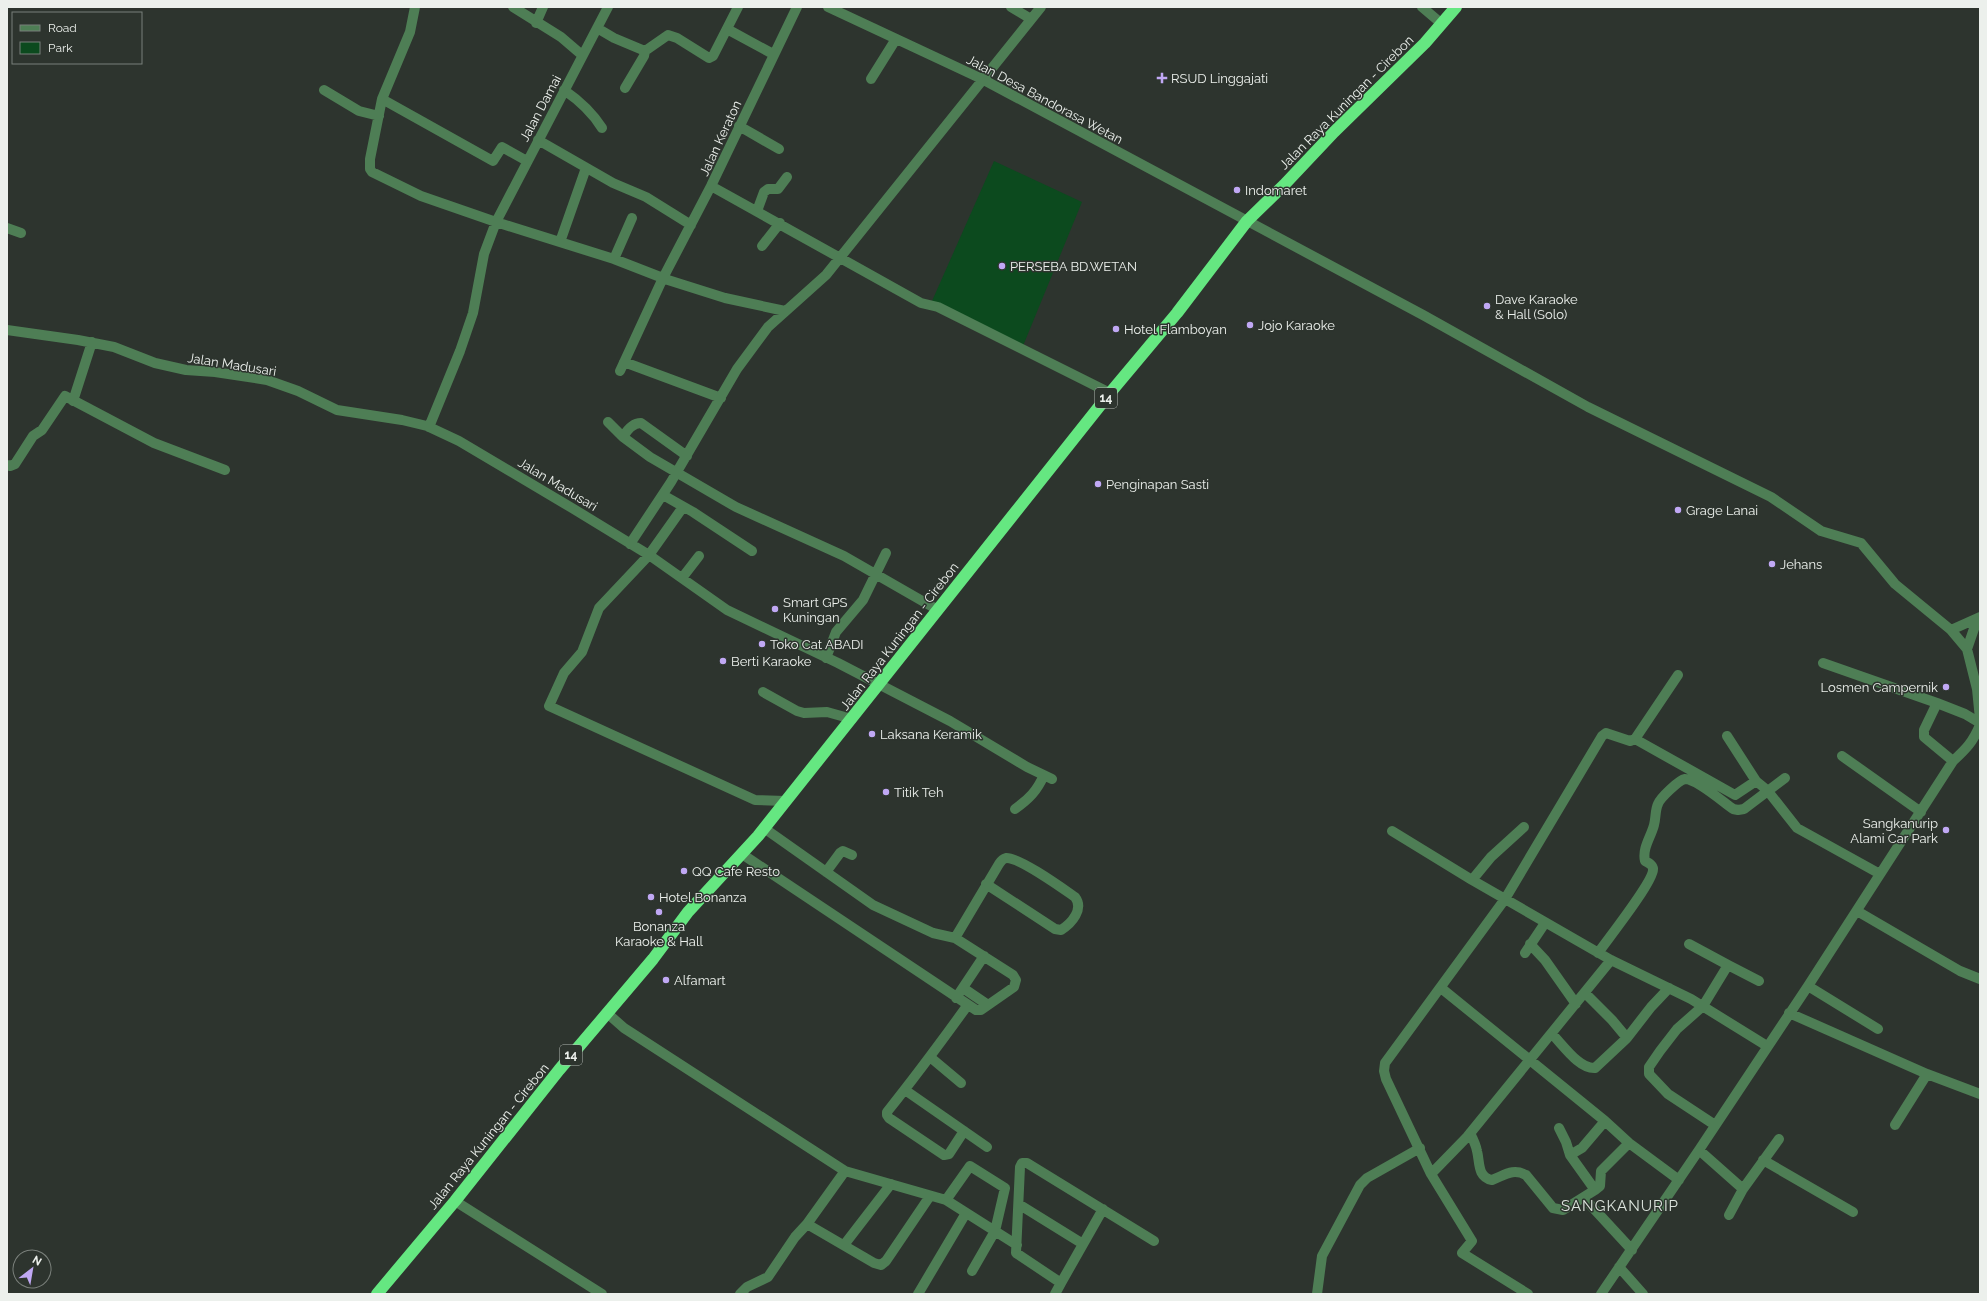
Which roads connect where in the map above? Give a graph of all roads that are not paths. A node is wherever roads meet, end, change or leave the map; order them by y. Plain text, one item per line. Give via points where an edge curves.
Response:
1 (415, 7) edge
2 (513, 7) edge
3 (544, 7) edge
4 (608, 7) edge
5 (738, 7) edge
6 (797, 7) edge
7 (828, 7) edge
8 (1011, 7) edge
9 (1041, 7) edge
10 (1422, 7) edge
11 (1456, 7) edge
12 (1031, 19) junction
13 (536, 23) junction
14 (1442, 24) junction
15 (597, 28) junction
16 (727, 29) junction
17 (896, 39) junction
18 (645, 51) junction
19 (773, 54) junction
20 (582, 55) junction
21 (871, 79) dead end
22 (982, 79) junction
23 (625, 88) dead end
24 (324, 90) dead end
25 (564, 90) junction
26 (382, 99) junction
27 (379, 116) junction
28 (739, 126) junction
29 (602, 128) dead end
30 (538, 140) junction
31 (779, 149) dead end
32 (527, 161) junction
33 (586, 168) junction
34 (787, 177) dead end
35 (711, 186) junction
36 (757, 211) junction
37 (632, 218) dead end
38 (1247, 221) junction
39 (496, 222) junction
40 (780, 223) junction
41 (691, 225) junction
42 (7, 228) edge
43 (21, 233) dead end
44 (560, 242) junction
45 (762, 246) dead end
46 (839, 258) junction
47 (614, 259) junction
48 (663, 278) junction
49 (785, 311) junction
50 (7, 330) edge
51 (92, 342) junction
52 (1110, 393) junction
53 (721, 398) junction
54 (73, 401) junction
55 (608, 422) dead end
56 (429, 427) junction
57 (623, 437) junction
58 (687, 456) junction
59 (7, 465) edge
60 (225, 470) dead end
61 (677, 473) junction
62 (662, 495) junction
63 (683, 507) junction
64 (630, 544) junction
65 (752, 551) dead end
66 (886, 553) dead end
67 (649, 555) junction
68 (699, 556) dead end
69 (874, 574) junction
70 (682, 578) junction
71 (938, 610) junction
72 (1978, 618) edge
73 (1951, 630) junction
74 (1967, 649) junction
75 (826, 658) junction
76 (1823, 663) dead end
77 (1678, 675) dead end
78 (880, 685) junction
79 (763, 692) dead end
80 (1937, 704) junction
81 (852, 719) junction
82 (1980, 719) edge
83 (1980, 724) edge
84 (1727, 736) dead end
85 (1635, 739) junction
86 (1842, 756) dead end
87 (1953, 761) junction
88 (1784, 778) dead end
89 (1756, 781) junction
90 (1767, 790) junction
91 (782, 805) junction
92 (1014, 808) dead end
93 (1921, 812) junction
94 (767, 824) junction
95 (1524, 827) dead end
96 (1392, 831) dead end
97 (742, 854) junction
98 (852, 855) dead end
99 (826, 872) junction
100 (1880, 874) junction
101 (1472, 880) junction
102 (986, 884) junction
103 (1505, 899) junction
104 (1857, 911) junction
105 (1545, 923) junction
106 (955, 938) junction
107 (1689, 944) dead end
108 (1598, 953) junction
109 (984, 956) junction
110 (1611, 960) junction
111 (1728, 965) junction
112 (1980, 979) edge
113 (1759, 981) dead end
114 (1808, 986) junction
115 (963, 988) junction
116 (1441, 988) junction
117 (1669, 988) junction
118 (1585, 993) junction
119 (956, 998) junction
120 (1576, 1004) junction
121 (988, 1005) junction
122 (967, 1006) junction
123 (1703, 1006) junction
124 (607, 1013) junction
125 (1789, 1014) junction
126 (1878, 1029) dead end
127 (1552, 1034) junction
128 (1627, 1038) junction
129 (1767, 1046) junction
130 (930, 1057) junction
131 (1531, 1060) junction
132 (1927, 1074) junction
133 (961, 1083) dead end
134 (904, 1090) junction
135 (1980, 1094) edge
136 (1605, 1120) junction
137 (1715, 1125) junction
138 (1895, 1125) dead end
139 (1558, 1128) dead end
140 (964, 1131) junction
141 (1470, 1133) junction
142 (1778, 1139) dead end
143 (1629, 1143) junction
144 (987, 1147) dead end
145 (1420, 1148) junction
146 (1699, 1150) junction
147 (1570, 1154) junction
148 (1763, 1160) junction
149 (845, 1171) junction
150 (1431, 1174) junction
151 (1679, 1180) junction
152 (891, 1184) junction
153 (1743, 1189) junction
154 (1595, 1190) junction
155 (930, 1196) junction
156 (1584, 1198) junction
157 (946, 1200) junction
158 (455, 1201) junction
159 (1020, 1205) junction
160 (1103, 1209) junction
161 (1853, 1212) dead end
162 (966, 1213) junction
163 (1729, 1215) dead end
164 (807, 1224) junction
165 (995, 1231) junction
166 (1154, 1241) dead end
167 (1083, 1244) junction
168 (844, 1245) junction
169 (1017, 1245) junction
170 (1632, 1250) junction
171 (1619, 1267) junction
172 (972, 1271) dead end
173 (1061, 1283) junction
174 (377, 1294) edge
175 (602, 1294) edge
176 (740, 1294) edge
177 (918, 1294) edge
178 (1055, 1294) edge
179 (1316, 1294) edge
180 (1528, 1294) edge
181 (1601, 1294) edge
182 (1643, 1294) edge

1 - 26 street via 410,32
2 - 13 street
3 - 13 street
4 - 15 street, Jalan Damai
5 - 16 street
6 - 19 street, Jalan Keraton
7 - 17 street, Jalan Desa Bandorasa Wetan
8 - 12 street
9 - 12 street
10 - 14 street
11 - 14 highway, Jalan Raya Kuningan - Cirebon / 14
12 - 22 street
13 - 20 street via 561,37
14 - 38 highway, Jalan Raya Kuningan - Cirebon / 14
15 - 18 street
15 - 20 street, Jalan Damai
16 - 18 street via 713,56 709,58 668,35
16 - 19 street
17 - 21 street
17 - 22 street, Jalan Desa Bandorasa Wetan
18 - 23 street
19 - 28 street, Jalan Keraton
20 - 25 street, Jalan Damai
22 - 38 street, Jalan Desa Bandorasa Wetan
22 - 46 street
24 - 27 street via 359,111
25 - 29 street via 579,100
25 - 30 street, Jalan Damai
26 - 27 street
26 - 32 street via 493,161 502,147
27 - 39 street via 370,159 372,172 421,196
28 - 31 street
28 - 35 street, Jalan Keraton
30 - 32 street, Jalan Damai
30 - 33 street
32 - 39 street, Jalan Damai
33 - 41 street via 618,186 646,197
33 - 44 street
34 - 36 street via 778,189 764,192
35 - 36 street
35 - 41 street, Jalan Keraton
36 - 40 street
37 - 47 street
38 - 52 highway, Jalan Raya Kuningan - Cirebon / 14 via 1177,313
38 - 73 street, Jalan Desa Bandorasa Wetan via 1588,407 1771,497 1821,531 1861,543 1895,584
39 - 44 street
39 - 56 street, Jalan Damai via 484,254 473,313
40 - 45 street
40 - 46 street
41 - 48 street, Jalan Keraton
42 - 43 street
44 - 47 street
46 - 49 street via 826,275
46 - 52 street via 921,303 938,308
47 - 48 street
48 - 49 street via 725,298
48 - 53 street, Jalan Keraton via 622,366
49 - 53 street via 768,327 741,363
50 - 51 street, Jalan Madusari
51 - 54 street
51 - 56 street, Jalan Madusari via 114,347 155,363 186,370 267,380 298,391 337,410
52 - 71 highway, Jalan Raya Kuningan - Cirebon / 14
53 - 58 street
54 - 59 street via 63,397 42,430 34,436 15,464
54 - 60 street via 154,443
55 - 57 street
56 - 64 street, Jalan Madusari via 527,480
57 - 58 street via 628,429 636,423 641,423
57 - 61 street
58 - 61 street
61 - 62 street
61 - 69 street via 736,507 844,556
62 - 63 street
62 - 64 street
63 - 65 street
63 - 67 street
64 - 67 street, Jalan Madusari
66 - 69 street
67 - 70 street, Jalan Madusari
67 - 91 street via 600,608 582,652 564,673 549,706 755,800
68 - 70 street
69 - 71 street
69 - 75 street via 862,600 836,632
70 - 75 street, Jalan Madusari via 727,610
71 - 78 highway, Jalan Raya Kuningan - Cirebon / 14
72 - 73 street
72 - 74 street
73 - 74 street, Jalan Desa Bandorasa Wetan
74 - 82 street via 1977,688
75 - 78 street, Jalan Madusari
76 - 80 street
77 - 85 street
78 - 81 highway, Jalan Raya Kuningan - Cirebon / 14
78 - 92 street, Jalan Madusari via 950,721 1048,777 1028,800
79 - 81 street via 797,711 827,712
80 - 83 street via 1965,714
80 - 87 street via 1924,730 1924,737
81 - 91 highway, Jalan Raya Kuningan - Cirebon / 14
83 - 87 street via 1970,746
84 - 89 street
85 - 89 street via 1735,795
85 - 103 street via 1630,741 1606,733 1602,736
86 - 93 street
87 - 93 street
88 - 90 street
89 - 90 street
90 - 100 street via 1797,828
90 - 108 street via 1744,809 1738,810 1695,782 1686,779 1669,791 1658,802 1655,824 1646,848 1645,861 1652,865 1653,875
91 - 94 highway, Jalan Raya Kuningan - Cirebon / 14
93 - 100 street
94 - 97 highway, Jalan Raya Kuningan - Cirebon / 14
94 - 99 street
95 - 101 street via 1491,857
96 - 101 street
97 - 119 street
97 - 124 highway, Jalan Raya Kuningan - Cirebon / 14 via 688,912 653,959
98 - 99 street via 843,851
99 - 106 street via 873,905 933,932
100 - 104 street
101 - 103 street
102 - 102 street via 1002,859 1018,861 1075,896 1080,903 1080,909 1067,926 1061,930 1054,929
102 - 106 street
103 - 105 street
103 - 116 street
104 - 112 street via 1960,971
104 - 114 street
105 - 108 street
105 - 120 street via 1528,949 1545,960
106 - 109 street
107 - 111 street
108 - 110 street
109 - 115 street
109 - 121 street via 1013,975 1016,980 1014,987
110 - 117 street
110 - 118 street
111 - 113 street
111 - 123 street
114 - 125 street
114 - 126 street
115 - 119 street
115 - 121 street
116 - 131 street
116 - 145 street via 1385,1063 1386,1079
117 - 123 street
117 - 128 street via 1651,1006
118 - 120 street
118 - 128 street
119 - 122 street
120 - 127 street
121 - 122 street via 981,1010
122 - 130 street
123 - 129 street
123 - 137 street via 1677,1029 1649,1067 1649,1074 1668,1094
124 - 149 street via 624,1028
124 - 158 highway, Jalan Raya Kuningan - Cirebon / 14
125 - 129 street
125 - 132 street
127 - 128 street via 1589,1068 1595,1068
127 - 131 street
129 - 137 street
130 - 133 street
130 - 134 street
131 - 136 street
131 - 141 street
132 - 135 street
132 - 138 street
134 - 140 street
134 - 140 street via 887,1112 890,1118 946,1155
136 - 143 street
136 - 147 street via 1582,1148
137 - 146 street
139 - 147 street
140 - 144 street
141 - 150 street
141 - 156 street via 1478,1153 1478,1167 1489,1179 1516,1170 1521,1172 1553,1208 1563,1210
142 - 148 street
143 - 151 street
143 - 154 street via 1600,1171 1600,1186
145 - 150 street
145 - 179 street via 1367,1178 1360,1185 1322,1256
146 - 151 street
146 - 153 street
147 - 154 street
148 - 153 street
148 - 161 street
149 - 152 street
149 - 164 street
150 - 180 street via 1472,1241 1462,1251 1464,1256
151 - 170 street
152 - 155 street
152 - 168 street
153 - 163 street
154 - 156 street
155 - 157 street
155 - 168 street via 882,1265
156 - 170 street
157 - 162 street
157 - 165 street via 970,1166 1002,1185 1006,1188 1005,1195
158 - 174 highway, Jalan Raya Kuningan - Cirebon / 14
158 - 175 street
159 - 160 street via 1020,1167 1022,1163 1027,1163
159 - 167 street
159 - 169 street
160 - 166 street
160 - 167 street
162 - 165 street
162 - 177 street
164 - 168 street
164 - 176 street via 768,1277 747,1287
165 - 169 street
165 - 172 street
167 - 173 street
169 - 173 street via 1018,1256
170 - 171 street
171 - 181 street
171 - 182 street
173 - 178 street

